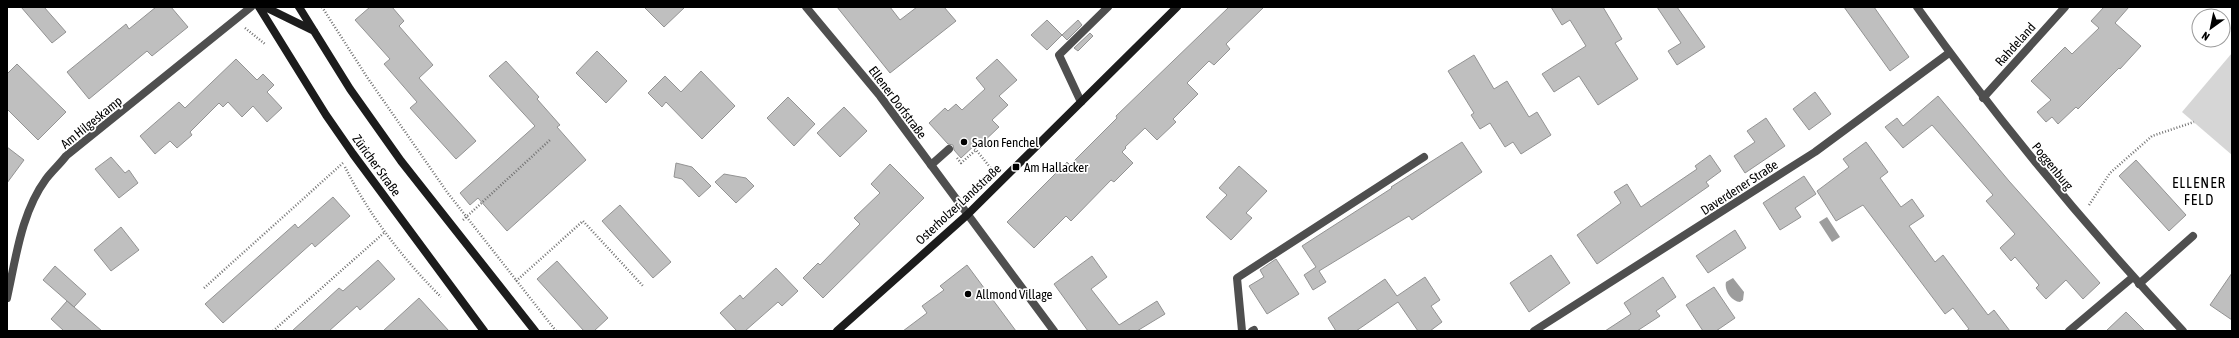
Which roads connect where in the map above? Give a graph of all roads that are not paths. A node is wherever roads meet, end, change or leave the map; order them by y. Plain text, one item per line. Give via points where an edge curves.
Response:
1 (251, 7) edge
2 (259, 7) edge
3 (265, 7) edge
4 (299, 7) edge
5 (806, 7) edge
6 (1108, 7) edge
7 (1177, 7) edge
8 (1917, 7) edge
9 (2065, 7) edge
10 (315, 32) junction
11 (1949, 53) junction
12 (1983, 98) junction
13 (1082, 102) junction
14 (948, 149) road end
15 (1424, 157) dead end
16 (931, 165) junction
17 (967, 215) junction
18 (2193, 236) dead end
19 (2133, 277) junction
20 (2139, 284) junction
21 (7, 298) edge
22 (482, 330) edge
23 (535, 331) edge
24 (837, 331) edge
25 (1054, 331) edge
26 (1242, 331) edge
27 (1534, 331) edge
28 (2069, 331) edge
29 (2183, 331) edge

1 - 21 street, Am Hilgeskamp via 66,156 46,179 31,205 21,234
2 - 22 main road, Züricher Straße via 326,115
3 - 10 main road
4 - 10 main road, Züricher Straße
5 - 16 street, Ellener Dorfstraße via 880,96
6 - 13 street via 1059,55
7 - 13 main road, Osterholzer Landstraße
8 - 11 street, Poggenburg
9 - 12 street, Rahdeland
10 - 23 main road, Züricher Straße via 401,161
11 - 12 street, Poggenburg
11 - 27 street, Daverdener Straße via 1815,152
12 - 19 street, Poggenburg
13 - 17 main road, Osterholzer Landstraße
14 - 16 street
15 - 26 street via 1237,278
16 - 17 street, Ellener Dorfstraße
17 - 24 main road, Osterholzer Landstraße
17 - 25 street
18 - 20 street
19 - 20 street, Poggenburg
19 - 28 street
20 - 29 street, Poggenburg

